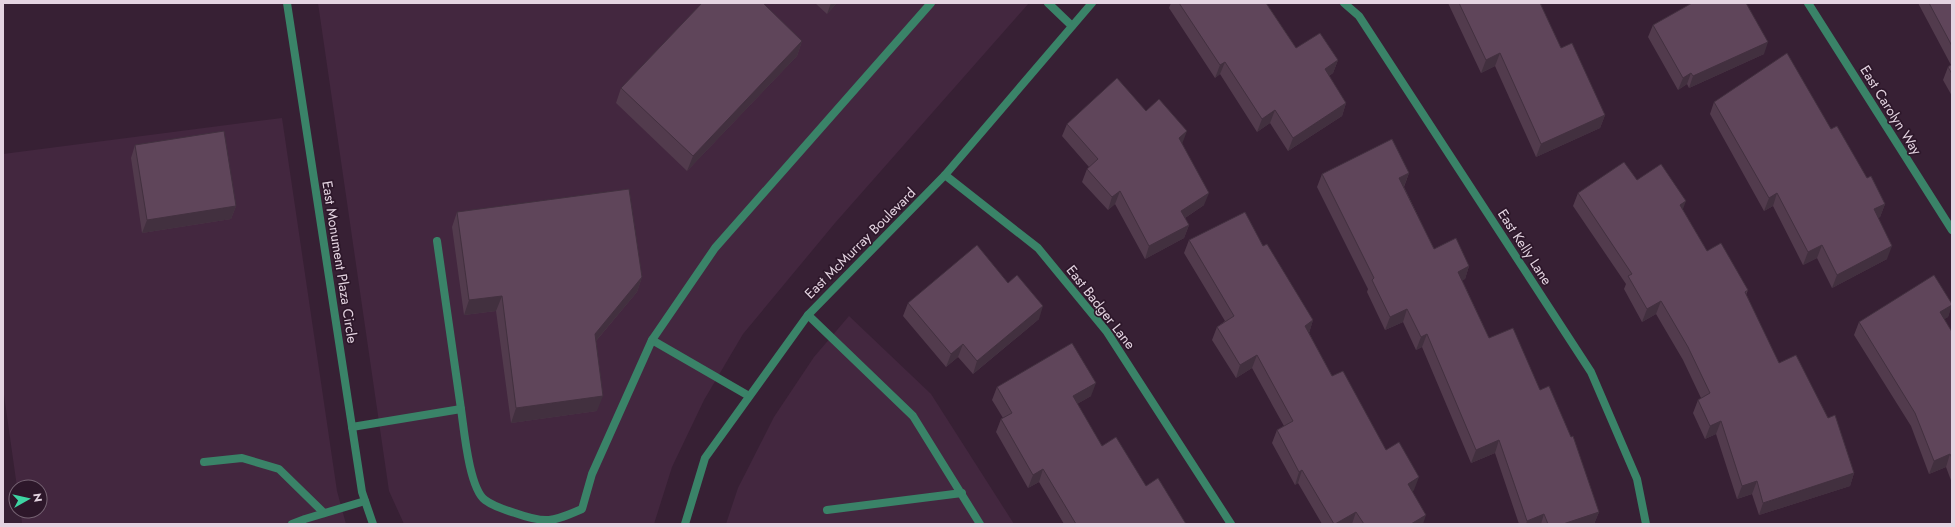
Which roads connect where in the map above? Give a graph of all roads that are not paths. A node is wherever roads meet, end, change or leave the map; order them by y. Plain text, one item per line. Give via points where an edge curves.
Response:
1 (288, 3) edge
2 (931, 3) edge
3 (1048, 3) edge
4 (1092, 3) edge
5 (1344, 3) edge
6 (1808, 3) edge
7 (1072, 26) junction
8 (945, 175) junction
9 (1952, 230) edge
10 (437, 241) dead end
11 (808, 314) junction
12 (652, 340) junction
13 (749, 396) junction
14 (461, 410) junction
15 (352, 427) junction
16 (204, 462) dead end
17 (962, 493) junction
18 (365, 501) junction
19 (827, 510) dead end
20 (324, 513) junction
21 (292, 524) edge
22 (373, 524) edge
23 (685, 524) edge
24 (980, 524) edge
25 (1232, 524) edge
26 (1646, 524) edge

1 - 15 street, East Monument Plaza Circle
2 - 12 street via 715,248
3 - 7 street
4 - 7 street, East McMurray Boulevard
5 - 26 street, East Kelly Lane via 1359,16 1590,372 1637,479
6 - 9 street, East Carolyn Way
7 - 8 street, East McMurray Boulevard
8 - 11 street, East McMurray Boulevard
8 - 25 street, East Badger Lane via 1038,248 1102,326
10 - 14 street
11 - 13 street, East McMurray Boulevard
11 - 17 street via 913,416
12 - 13 street
12 - 14 street via 592,474 582,509 560,519 537,521 484,499 472,478
13 - 23 street, East McMurray Boulevard via 705,458
14 - 15 street
15 - 18 street, East Monument Plaza Circle
16 - 20 street via 242,458 279,469
17 - 19 street
17 - 24 street
18 - 20 street
18 - 22 street, East Monument Plaza Circle
20 - 21 street

